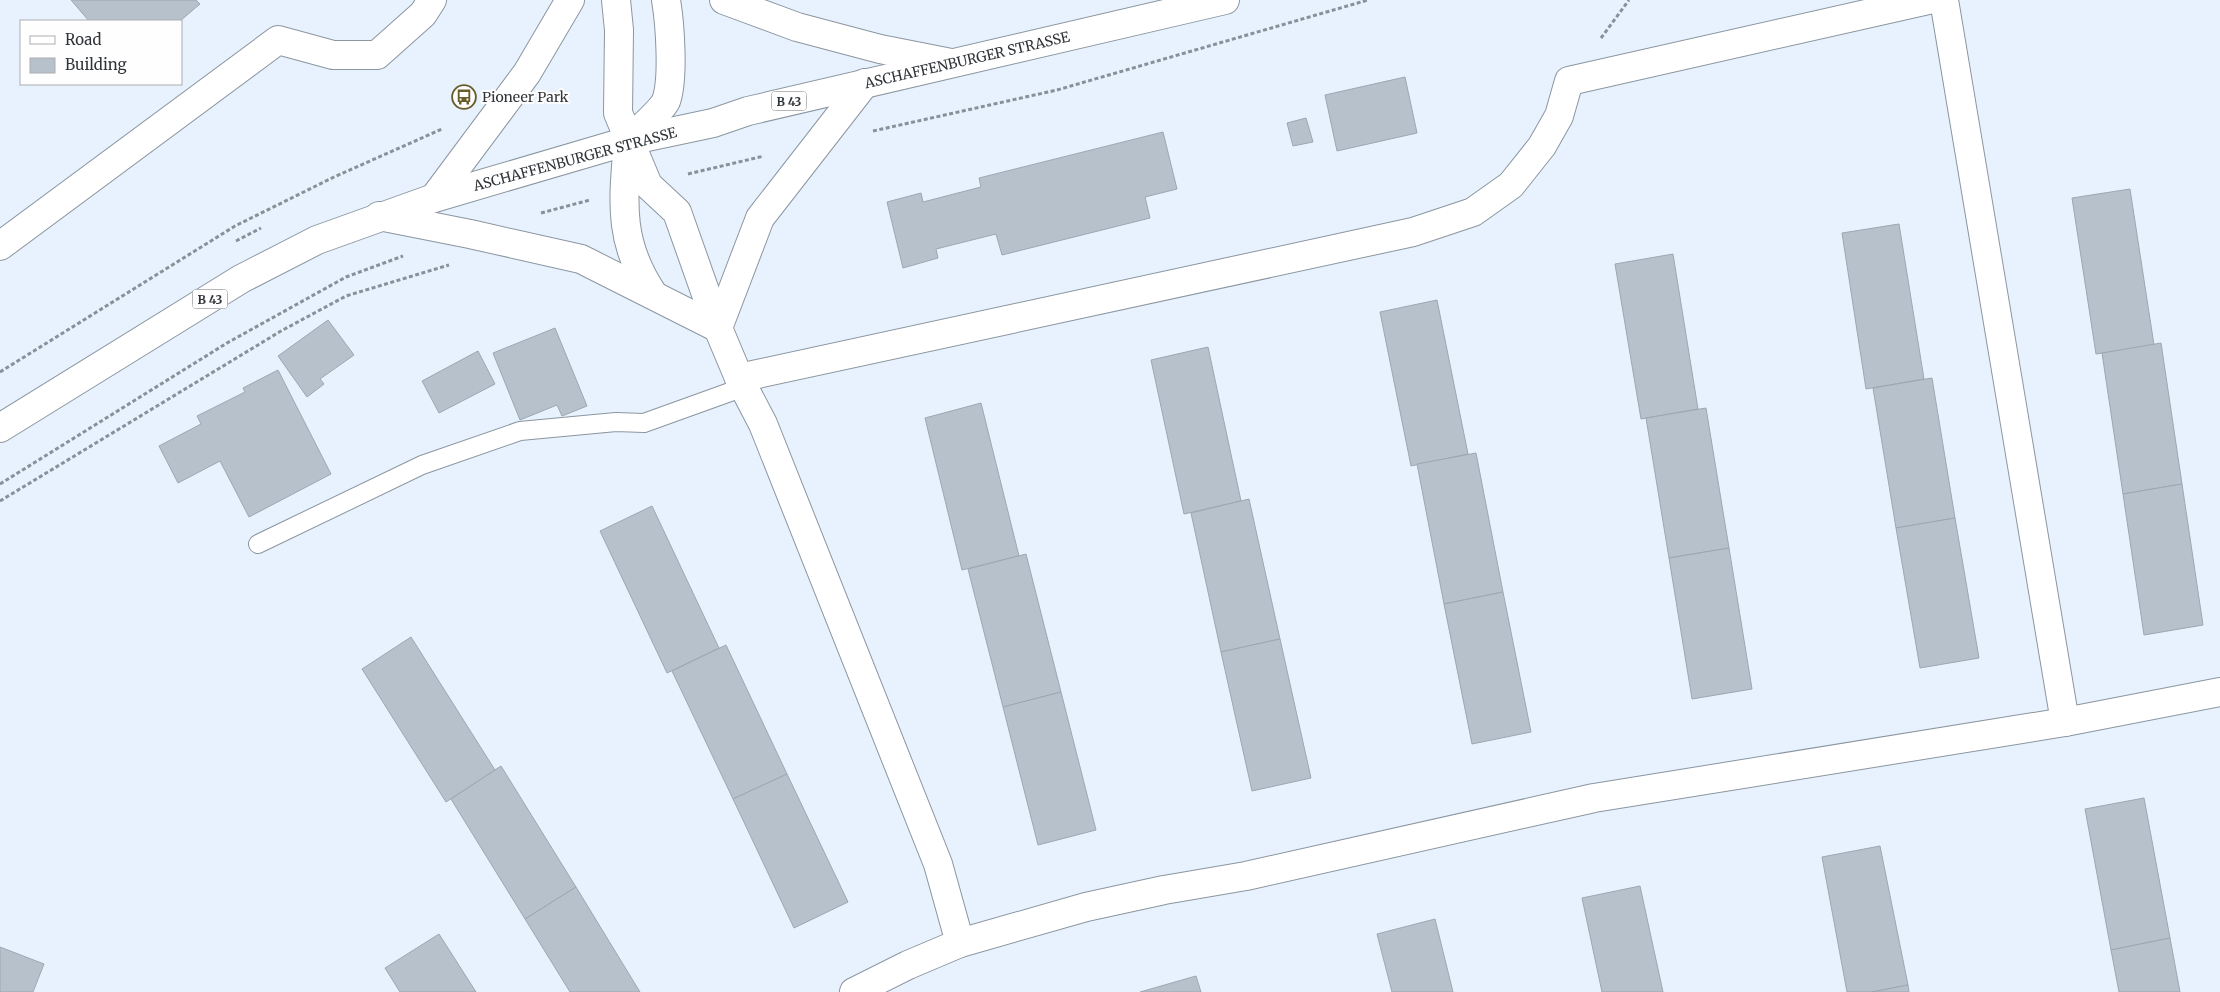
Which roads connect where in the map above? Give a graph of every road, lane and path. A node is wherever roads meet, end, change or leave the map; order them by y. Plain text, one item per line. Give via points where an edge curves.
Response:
1 (432, 0) edge
2 (570, 0) edge
3 (616, 0) edge
4 (666, 0) edge
5 (724, 0) edge
6 (1225, 0) edge
7 (1928, 0) edge
8 (1944, 0) edge
9 (951, 63) junction
10 (864, 83) junction
11 (448, 126) dead end
12 (628, 141) junction
13 (434, 198) junction
14 (378, 216) junction
15 (0, 246) edge
16 (455, 263) dead end
17 (653, 294) junction
18 (718, 328) junction
19 (0, 372) edge
20 (741, 383) junction
21 (0, 428) edge
22 (0, 502) edge
23 (258, 544) dead end
24 (2220, 692) edge
25 (2066, 722) junction
26 (960, 943) junction
27 (854, 992) edge

1 - 15 street via 423,14 377,55 333,55 278,40
2 - 13 street via 527,72
3 - 12 street via 618,113
4 - 12 street via 670,23 670,73 665,102
5 - 9 street via 797,27 880,49
6 - 9 street, ASCHAFFENBURGER STRASSE / B 43
7 - 20 street via 1569,81 1559,116 1542,146 1511,185 1473,212 1413,232
8 - 25 street
9 - 10 street, ASCHAFFENBURGER STRASSE / B 43
10 - 12 street, ASCHAFFENBURGER STRASSE / B 43 via 748,111 713,123
10 - 18 street via 760,218
11 - 19 path via 235,226
12 - 13 street, ASCHAFFENBURGER STRASSE / B 43
12 - 17 street via 624,191 626,236 640,275
12 - 18 street via 648,185 677,212
13 - 14 street, ASCHAFFENBURGER STRASSE / B 43
14 - 17 street via 581,259
14 - 21 street, ASCHAFFENBURGER STRASSE / B 43 via 317,240 241,279
16 - 22 path via 346,296 281,331
17 - 18 street
18 - 20 street
20 - 23 lane via 644,423 616,422 520,431 422,466
20 - 26 street via 763,424 938,864
24 - 25 street
25 - 26 street via 1594,798 1246,876 1164,890
26 - 27 street

